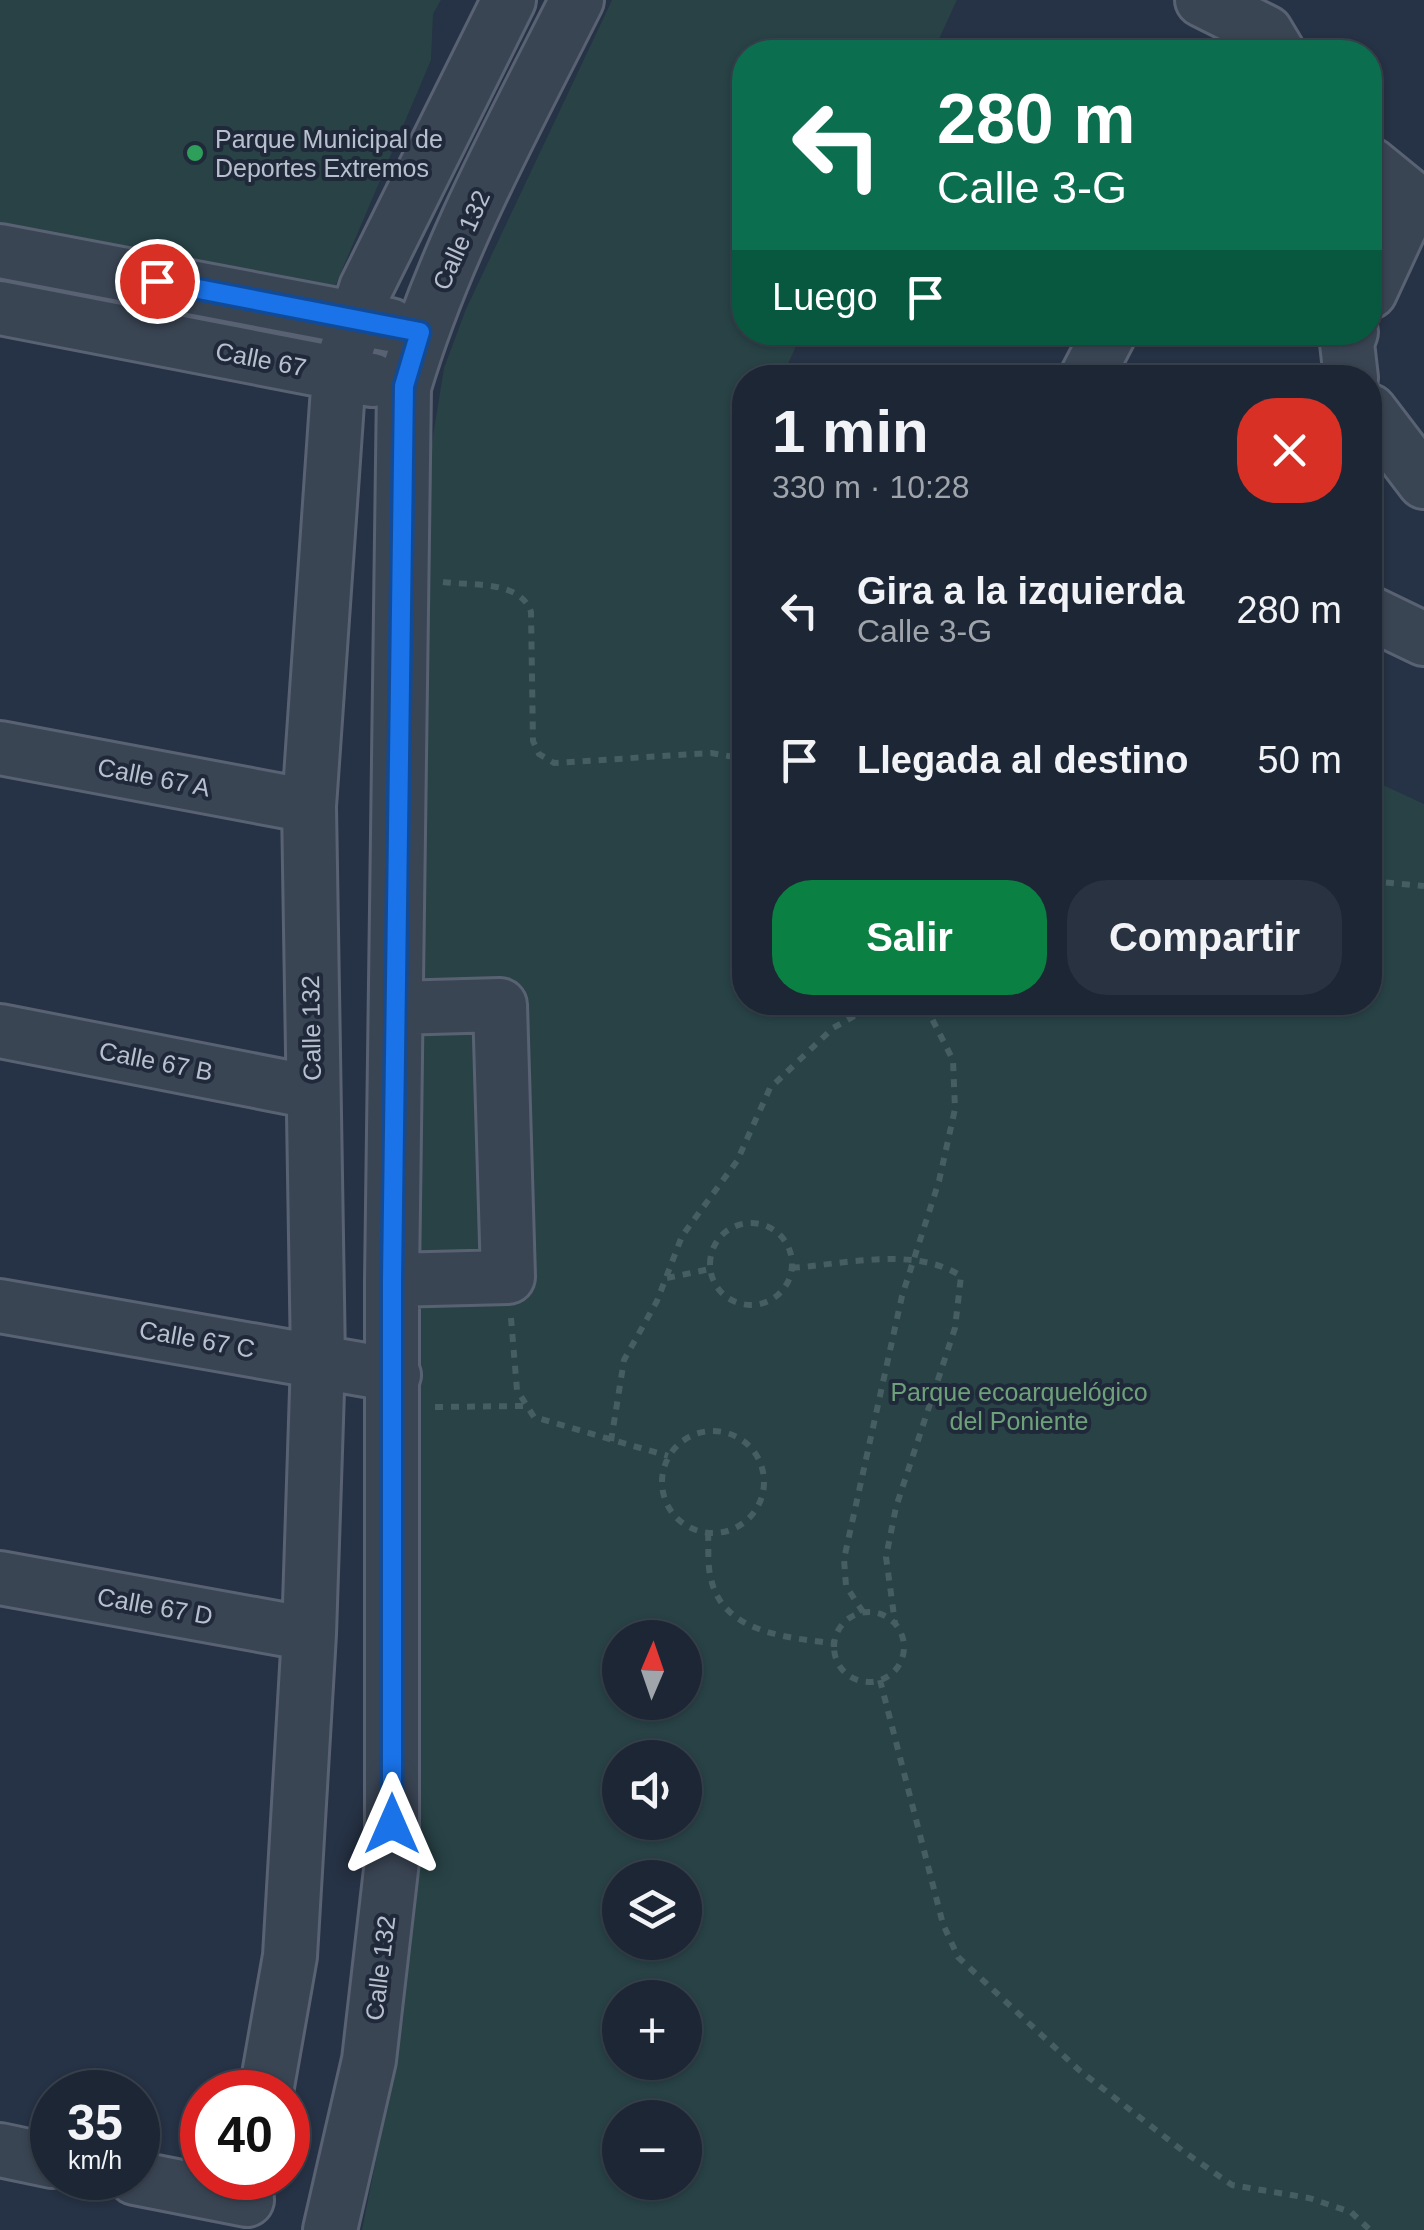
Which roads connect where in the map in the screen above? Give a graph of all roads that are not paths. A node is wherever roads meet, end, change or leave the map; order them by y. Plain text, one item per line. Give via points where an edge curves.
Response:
1 (509, 0) edge
2 (576, 0) edge
3 (1202, 0) edge
4 (1258, 40) edge
5 (1382, 174) edge
6 (1418, 204) edge
7 (0, 251) edge
8 (1382, 270) edge
9 (0, 308) edge
10 (358, 319) junction
11 (420, 332) junction
12 (339, 374) junction
13 (404, 386) junction
14 (1382, 427) edge
15 (1424, 482) edge
16 (1382, 620) edge
17 (1424, 639) edge
18 (0, 748) edge
19 (309, 806) junction
20 (396, 1008) junction
21 (0, 1031) edge
22 (312, 1092) junction
23 (392, 1280) junction
24 (0, 1306) edge
25 (318, 1360) junction
26 (394, 1392) junction
27 (0, 1578) edge
28 (309, 1634) junction
29 (270, 2070) edge
30 (0, 2150) edge
31 (30, 2156) edge
32 (160, 2184) edge
33 (246, 2203) edge
34 (330, 2230) edge

1 - 10 street, Calle 132 via 366,288
2 - 11 street, Calle 132
3 - 4 street
5 - 6 street
6 - 8 street
7 - 10 street
9 - 12 street, Calle 67
10 - 11 street
10 - 12 street, Calle 132
11 - 13 street, Calle 132
12 - 13 street, Calle 67
12 - 19 street, Calle 132
13 - 20 street, Calle 132
14 - 15 street
16 - 17 street
18 - 19 street, Calle 67 A
19 - 22 street, Calle 132
20 - 23 street, Calle 132
20 - 23 street via 500,1006 508,1277
21 - 22 street, Calle 67 B
22 - 25 street, Calle 132
23 - 26 street, Calle 132
24 - 25 street, Calle 67 C
25 - 26 street, Calle 67 C
25 - 28 street, Calle 132
26 - 34 street, Calle 132 via 392,1861 369,2060
27 - 28 street, Calle 67 D
28 - 29 street, Calle 132 via 290,1956
30 - 31 street
32 - 33 street

